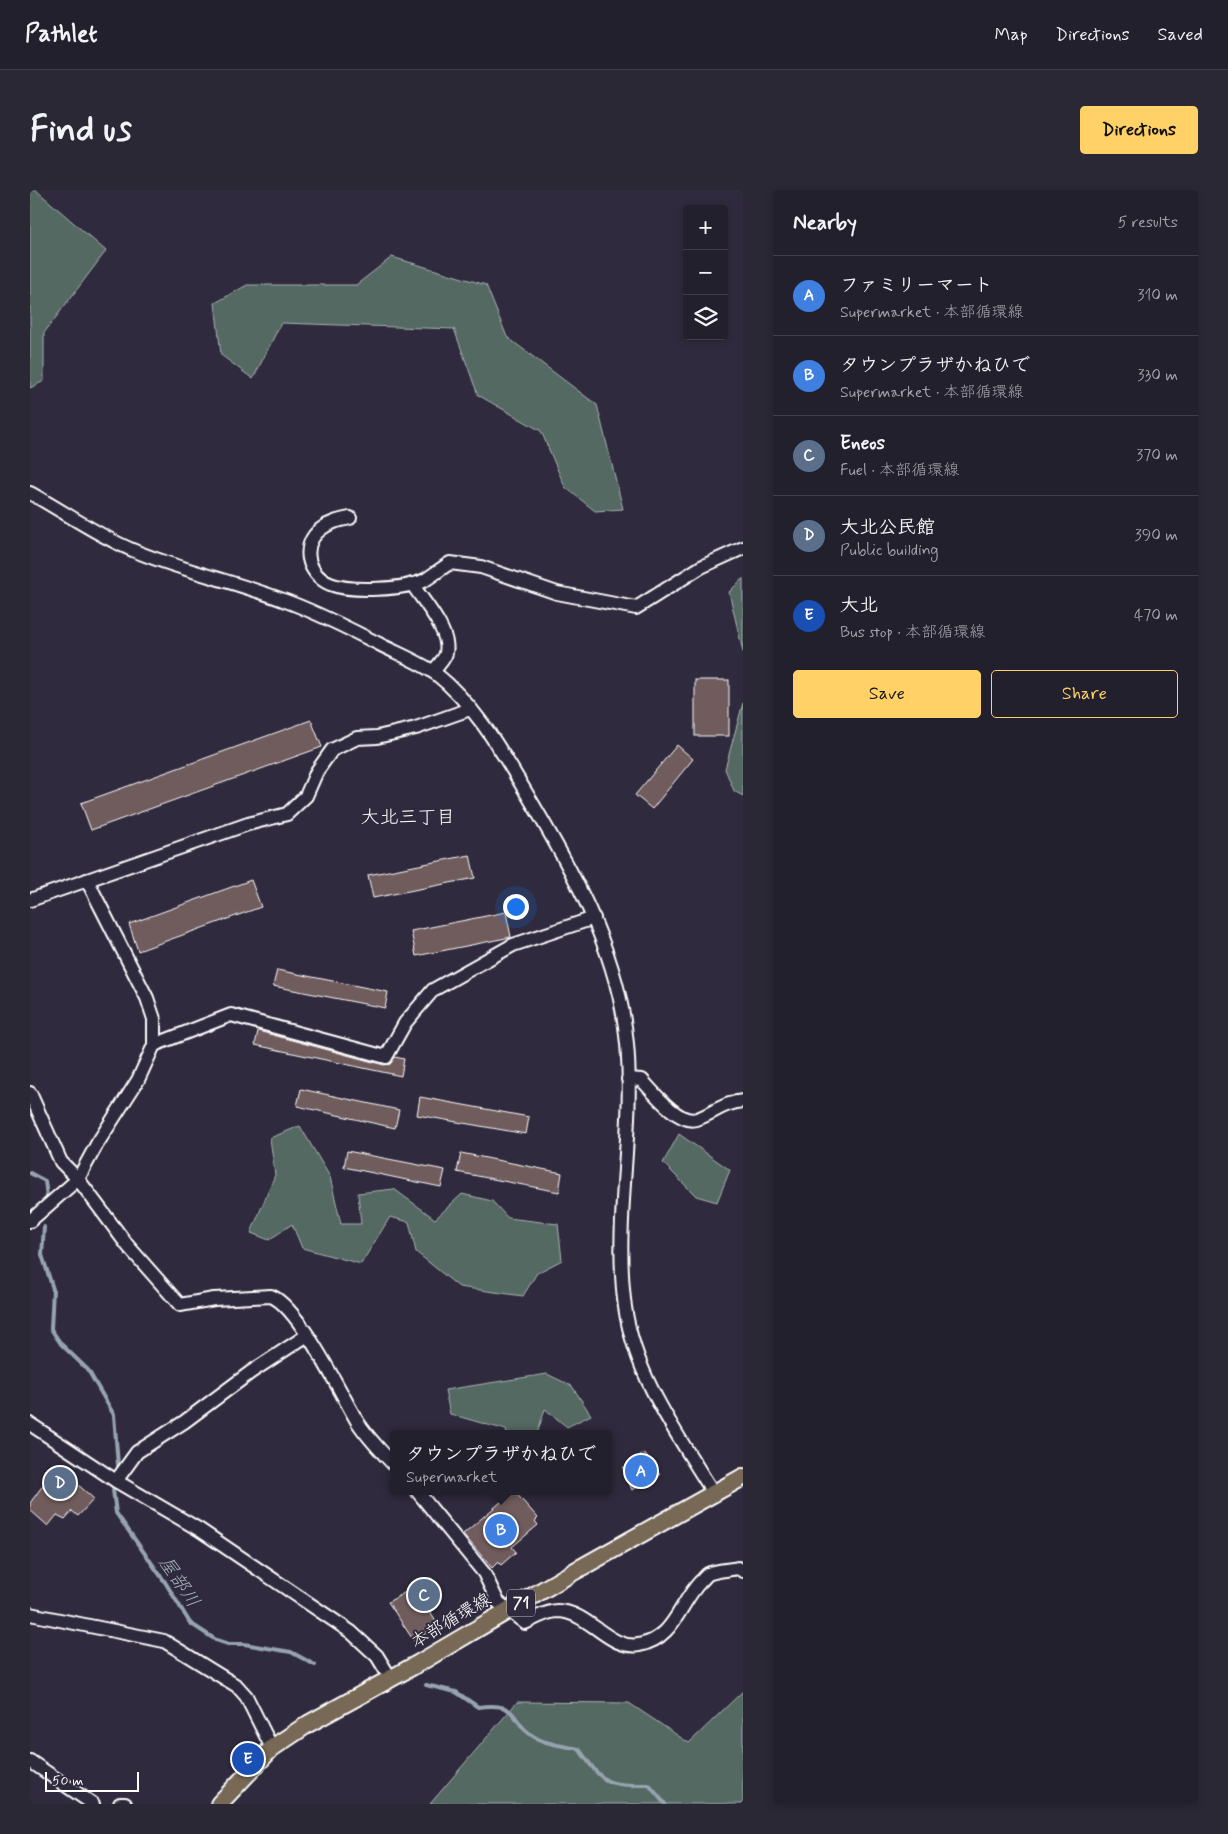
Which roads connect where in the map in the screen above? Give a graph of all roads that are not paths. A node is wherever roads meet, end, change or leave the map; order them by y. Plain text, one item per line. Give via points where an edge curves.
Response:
1 (30, 493) edge
2 (350, 518) dead end
3 (743, 548) edge
4 (412, 584) junction
5 (433, 672) junction
6 (470, 710) junction
7 (87, 880) junction
8 (30, 900) edge
9 (594, 918) junction
10 (154, 1045) junction
11 (628, 1080) junction
12 (30, 1092) edge
13 (743, 1101) edge
14 (78, 1179) junction
15 (30, 1221) edge
16 (306, 1336) junction
17 (30, 1424) edge
18 (390, 1460) edge
19 (743, 1477) edge
20 (116, 1481) junction
21 (714, 1494) junction
22 (420, 1495) edge
23 (743, 1570) edge
24 (509, 1610) junction
25 (30, 1614) edge
26 (391, 1679) junction
27 (272, 1748) junction
28 (30, 1761) edge
29 (92, 1804) edge
30 (120, 1804) edge
31 (125, 1804) edge
32 (219, 1804) edge

1 - 5 street via 131,549 284,600 330,619
2 - 4 street via 320,529 307,557 311,569 328,583 346,588
3 - 4 street via 702,567 636,608 557,593 481,567 450,562
4 - 5 street via 439,623 446,642 446,654
5 - 6 street
6 - 7 street via 416,728 357,738 332,750 317,771 306,796 287,814 248,824
6 - 9 street via 494,740 539,814
7 - 8 street
7 - 10 street via 146,998 154,1019
9 - 10 street via 513,946 433,990 405,1022 386,1056 231,1015
9 - 11 street via 623,1012
10 - 14 street via 138,1080 101,1136
11 - 13 street via 642,1080 681,1118 694,1120 728,1103
11 - 21 street via 622,1242 625,1306 633,1344 654,1395
12 - 14 street via 61,1162
14 - 15 street
14 - 16 street via 128,1246 180,1305 214,1299 271,1296 279,1299
16 - 18 street via 358,1422
16 - 20 street via 137,1452
17 - 20 street
19 - 21 main road, 本部循環線 / 71
20 - 26 street via 200,1530 351,1632 377,1656
21 - 24 main road, 本部循環線 / 71
22 - 24 street via 484,1573 498,1602
23 - 24 street via 738,1568 708,1574 668,1630 655,1641 638,1645 623,1645 582,1619 558,1611 525,1623
24 - 26 main road, 本部循環線 / 71
25 - 27 street via 164,1641 237,1686 246,1696
26 - 27 main road, 本部循環線 / 71 via 308,1724
27 - 32 main road, 本部循環線 / 71
28 - 29 street
30 - 31 street

